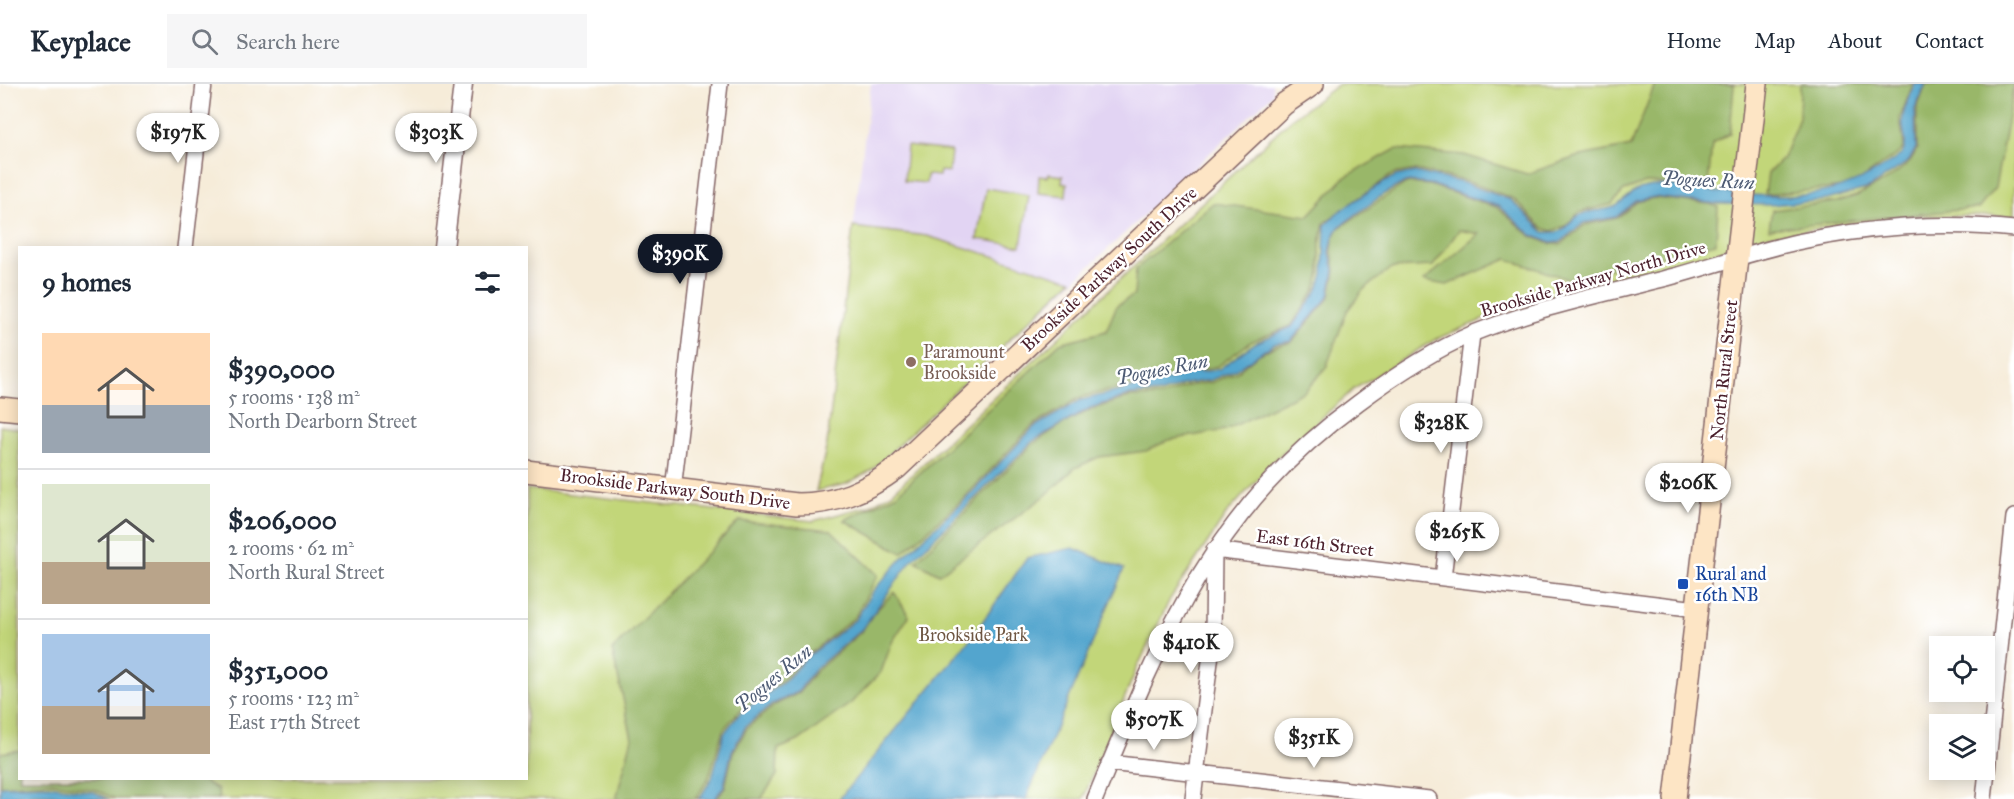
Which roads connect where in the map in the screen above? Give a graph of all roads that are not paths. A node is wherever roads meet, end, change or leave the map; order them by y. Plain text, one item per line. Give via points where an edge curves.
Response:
1 (204, 84) edge
2 (463, 84) edge
3 (720, 84) edge
4 (1757, 84) edge
5 (1300, 87) edge
6 (2014, 229) edge
7 (185, 246) edge
8 (444, 246) edge
9 (1737, 259) junction
10 (1472, 334) junction
11 (0, 408) edge
12 (18, 410) edge
13 (528, 471) edge
14 (673, 490) junction
15 (2014, 517) edge
16 (1214, 550) junction
17 (1443, 578) junction
18 (1697, 609) junction
19 (1109, 763) junction
20 (1196, 772) junction
21 (1095, 799) edge
22 (1193, 799) edge
23 (1423, 799) edge
24 (1676, 799) edge
25 (1984, 799) edge

1 - 7 street
2 - 8 street
3 - 14 street
4 - 9 main road, North Rural Street
5 - 14 main road, Brookside Parkway South Drive via 881,481 844,498 813,504
6 - 9 street, Brookside Parkway North Drive via 1929,228 1858,233 1798,242
9 - 10 street, Brookside Parkway North Drive
9 - 18 main road, North Rural Street
10 - 16 street, Brookside Parkway North Drive via 1423,358 1380,386 1310,440 1254,498
10 - 17 street
11 - 12 main road
13 - 14 main road, Brookside Parkway South Drive
15 - 25 street
16 - 17 street, East 16th Street
16 - 19 street, Brookside Parkway North Drive via 1173,620
16 - 20 street via 1213,637
17 - 18 street, East 16th Street
18 - 24 main road, North Rural Street
19 - 20 street
19 - 21 street, Brookside Parkway North Drive
20 - 22 street
20 - 23 street

